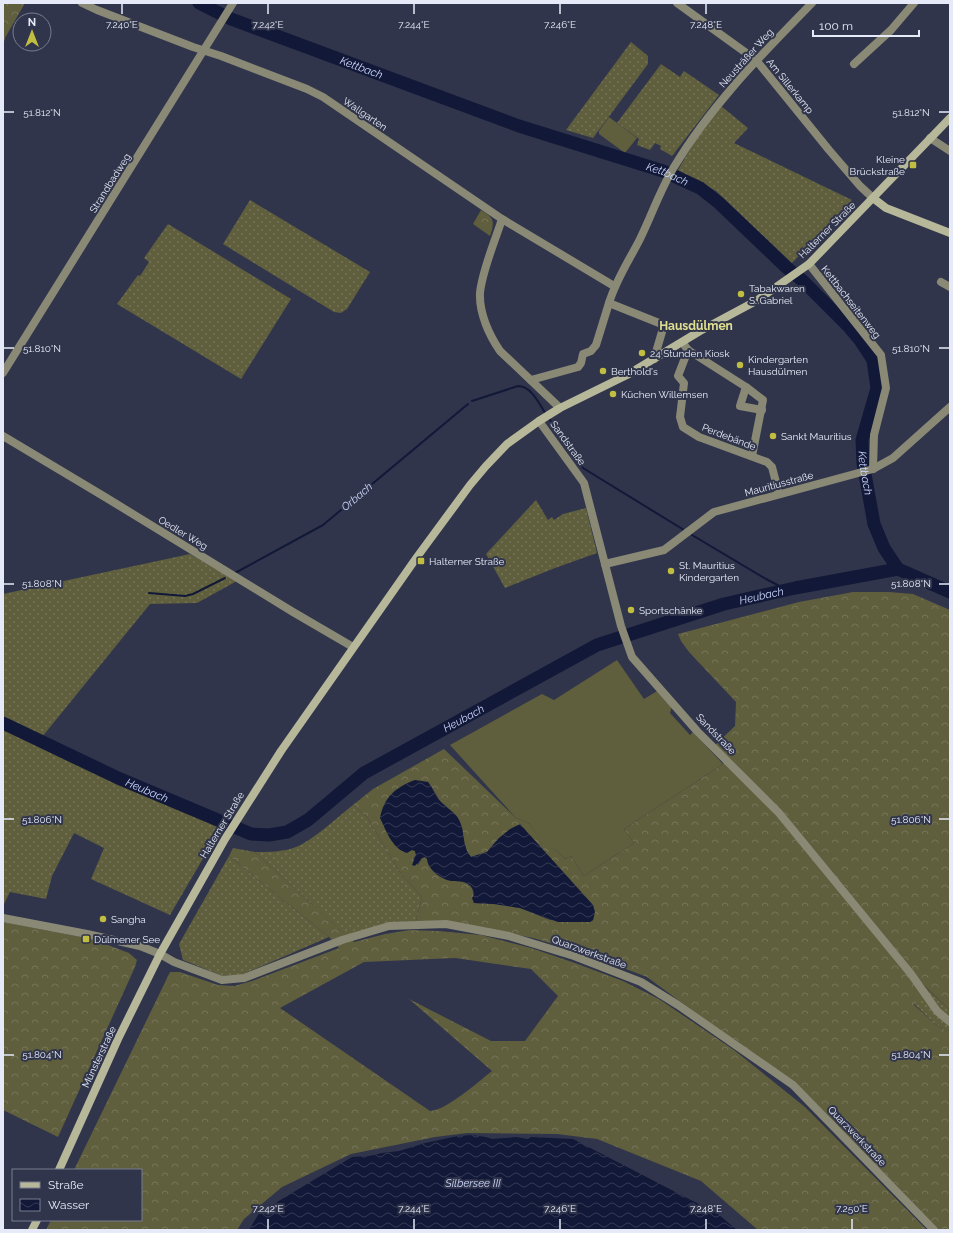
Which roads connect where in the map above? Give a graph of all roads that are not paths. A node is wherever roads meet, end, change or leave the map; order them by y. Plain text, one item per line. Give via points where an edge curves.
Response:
1 (82, 3) edge
2 (677, 3) edge
3 (812, 3) edge
4 (914, 3) edge
5 (231, 6) edge
6 (204, 51) junction
7 (756, 60) junction
8 (854, 64) dead end
9 (950, 118) edge
10 (930, 138) junction
11 (950, 151) edge
12 (873, 198) junction
13 (502, 219) junction
14 (950, 232) edge
15 (806, 266) junction
16 (941, 282) dead end
17 (614, 286) junction
18 (950, 287) edge
19 (609, 304) junction
20 (682, 342) junction
21 (688, 350) junction
22 (654, 359) junction
23 (3, 373) edge
24 (531, 380) junction
25 (746, 387) junction
26 (950, 407) edge
27 (560, 408) junction
28 (762, 410) junction
29 (541, 420) junction
30 (3, 436) edge
31 (752, 456) junction
32 (871, 469) junction
33 (779, 494) junction
34 (605, 564) junction
35 (354, 647) junction
36 (3, 918) edge
37 (160, 954) junction
38 (950, 1022) edge
39 (59, 1169) edge
40 (36, 1221) edge
41 (32, 1230) edge
42 (934, 1230) edge

1 - 6 street, Wallgarten
2 - 7 street, Am Sillerkamp
3 - 7 street, Neusträßer Weg
4 - 8 street via 891,30
5 - 6 street, Strandbadweg
6 - 13 street, Wallgarten via 323,97
6 - 23 street, Strandbadweg
7 - 12 street, Am Sillerkamp via 829,150
7 - 17 street, Neusträßer Weg via 698,129 673,168
9 - 10 main road, Halterner Straße
10 - 11 street
10 - 12 main road, Halterner Straße
12 - 14 main road via 886,208
12 - 15 main road, Halterner Straße
13 - 17 street, Wallgarten
13 - 24 street via 482,281 482,312 492,340
15 - 20 main road, Halterner Straße via 760,298
15 - 32 street, Kettbachseitenweg via 881,355 886,388 874,435
16 - 18 street
17 - 19 street
19 - 22 street via 664,325
19 - 24 street via 596,345 591,351 583,354 578,367
20 - 21 street
20 - 22 main road, Halterner Straße
21 - 25 street
21 - 31 street, Perdebände via 678,376 684,382 680,417 683,427 699,437
22 - 27 main road, Halterner Straße
24 - 27 street
25 - 28 street via 763,400
25 - 28 street via 740,406
26 - 32 street, Mauritiusstraße via 892,458
27 - 29 main road, Halterner Straße
28 - 31 street
29 - 34 street, Sandstraße via 584,483
29 - 35 main road, Halterner Straße via 507,444 464,492
30 - 35 street, Oedler Weg
31 - 33 street, Perdebände via 772,467
32 - 33 street, Mauritiusstraße
33 - 34 street, Mauritiusstraße via 714,512 664,550
34 - 38 street, Sandstraße via 632,657 697,731 779,812 911,974 937,1011
35 - 37 main road, Halterner Straße via 243,809
36 - 37 street, Quarzwerkstraße via 124,942
37 - 39 main road, Münsterstraße via 118,1039
37 - 42 street, Quarzwerkstraße via 222,980 244,978 342,940 389,926 446,924 509,936 574,956 647,986 793,1085
40 - 41 main road

